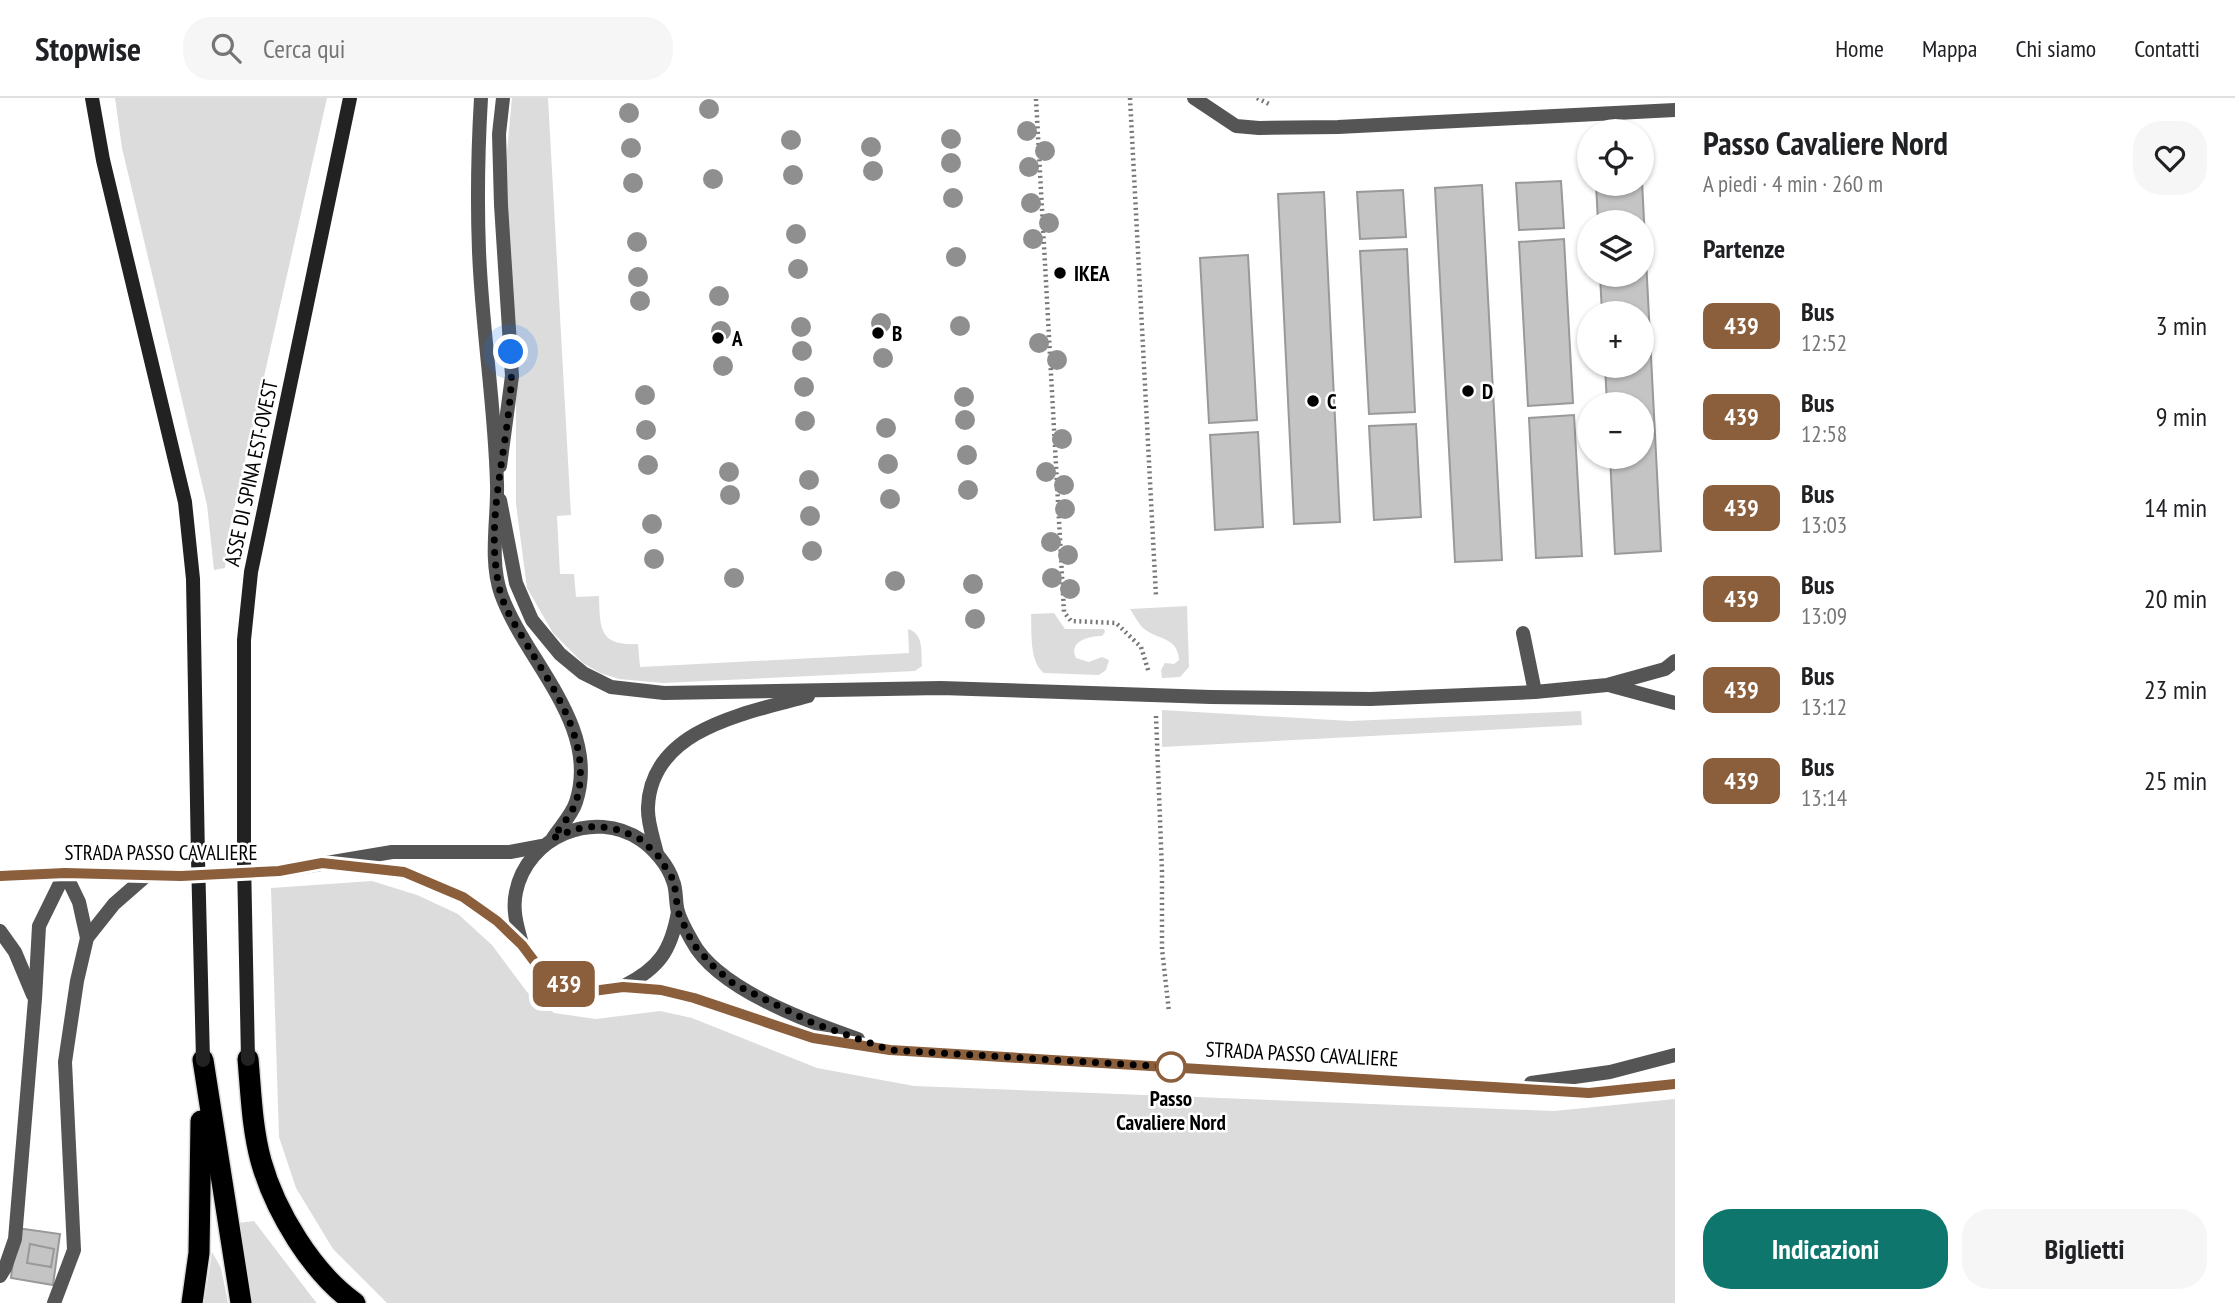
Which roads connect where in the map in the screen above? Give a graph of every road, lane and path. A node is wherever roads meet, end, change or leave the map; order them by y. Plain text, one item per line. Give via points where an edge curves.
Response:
1 (92, 98) edge
2 (350, 98) edge
3 (481, 98) edge
4 (503, 98) edge
5 (1130, 98) edge
6 (1194, 98) edge
7 (1036, 99) edge
8 (1675, 110) edge
9 (497, 484) junction
10 (1156, 596) dead end
11 (1523, 633) dead end
12 (1675, 661) edge
13 (1607, 685) junction
14 (826, 691) junction
15 (1535, 692) junction
16 (1155, 695) junction
17 (1675, 703) edge
18 (548, 842) junction
19 (657, 854) junction
20 (322, 863) junction
21 (65, 873) junction
22 (0, 876) edge
23 (146, 876) junction
24 (678, 912) junction
25 (0, 932) edge
26 (87, 938) junction
27 (522, 945) junction
28 (623, 987) junction
29 (35, 999) junction
30 (1169, 1012) dead end
31 (890, 1050) junction
32 (1675, 1055) edge
33 (202, 1059) junction
34 (248, 1059) joint
35 (1675, 1084) edge
36 (1502, 1087) junction
37 (0, 1276) edge
38 (54, 1303) edge
39 (192, 1303) edge
40 (241, 1303) edge
41 (355, 1303) edge

1 - 33 main road, ASSE DI SPINA EST-OVEST, bridge via 185,502 193,579
2 - 34 main road, ASSE DI SPINA EST-OVEST, bridge via 251,572 244,640
3 - 9 street via 479,252
4 - 9 street via 500,205 512,376
5 - 10 path
6 - 8 street via 1236,126 1259,128
7 - 16 path via 1064,612 1071,621 1116,622 1141,647
9 - 14 street via 516,583 532,620 559,654 583,673 611,687 664,693
9 - 18 street via 495,551 501,593 562,701 582,772 575,804
11 - 15 street
12 - 13 street via 1665,669
13 - 15 street
13 - 17 street
14 - 16 street via 941,688
14 - 19 street via 734,717 687,739 666,756 654,778 648,808
15 - 16 street via 1370,699
16 - 30 path via 1162,949
18 - 19 street via 575,829 597,826 640,839
18 - 20 street, STRADA PASSO CAVALIERE via 510,852 393,852
18 - 27 street via 525,867 515,892 514,919
19 - 24 street via 674,881
20 - 23 street, STRADA PASSO CAVALIERE via 279,871
20 - 27 street via 404,872 463,897
21 - 22 street, STRADA PASSO CAVALIERE
21 - 23 street, STRADA PASSO CAVALIERE
21 - 26 street via 79,902
21 - 29 street via 39,926
23 - 26 street via 114,904
24 - 28 street via 662,958
24 - 31 street via 693,944 734,984 813,1023
25 - 29 street via 15,952
26 - 38 street via 65,1062 74,1250
27 - 28 street via 540,969 565,985 593,991
28 - 31 street via 694,998 813,1038
29 - 37 street via 15,1239
31 - 36 street, STRADA PASSO CAVALIERE
32 - 36 street via 1610,1072
33 - 39 highway via 199,1253
33 - 40 highway
34 - 41 highway via 254,1130 280,1210 313,1262
35 - 36 street via 1589,1093

